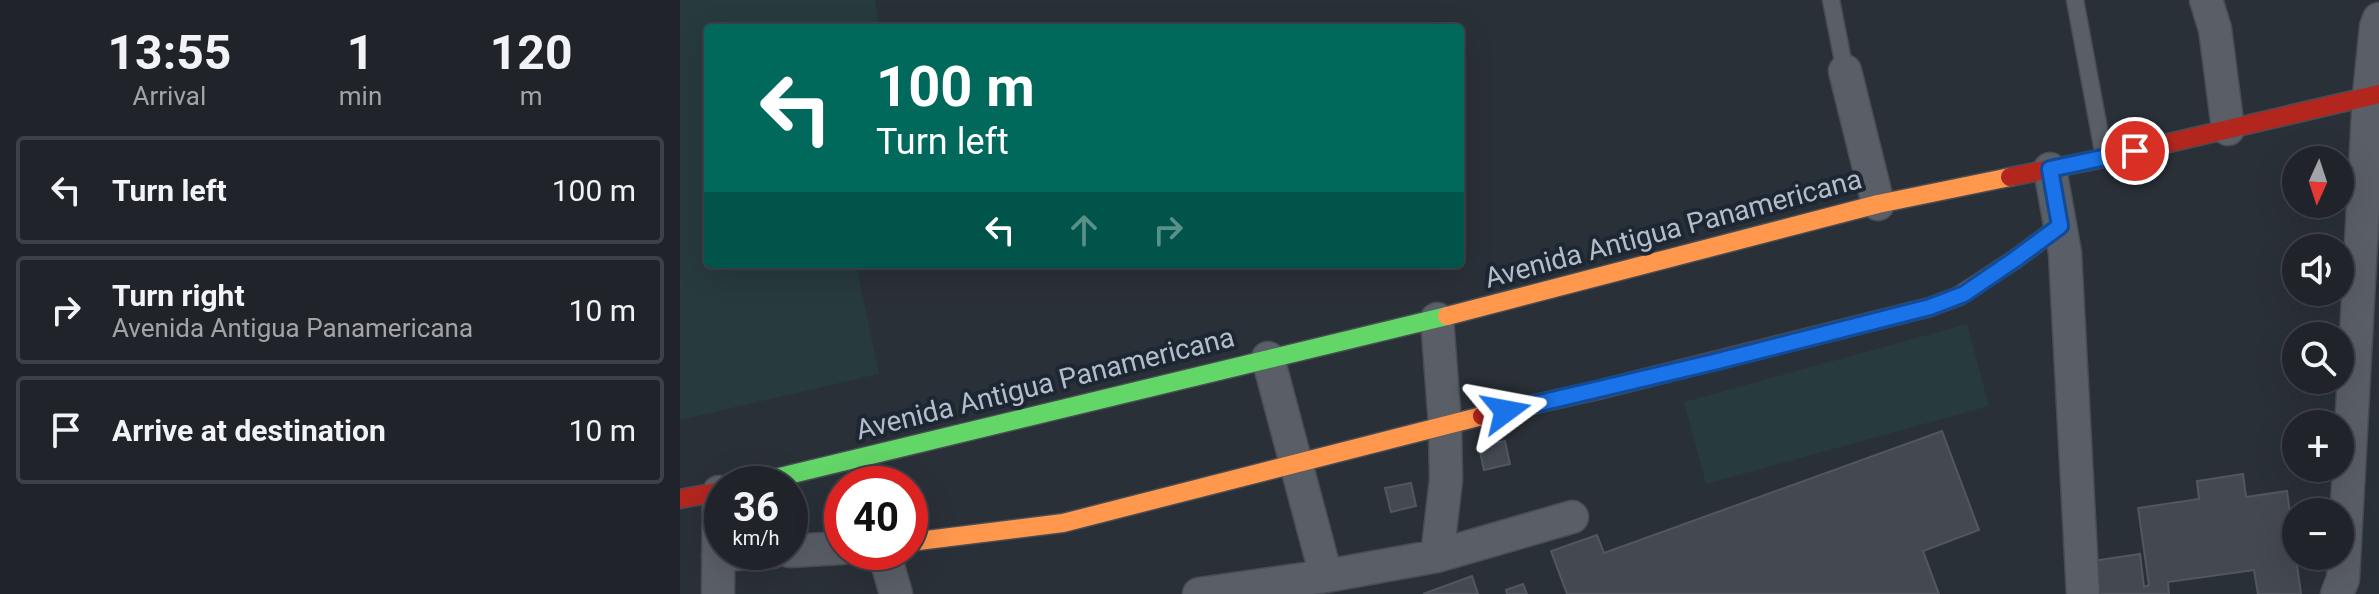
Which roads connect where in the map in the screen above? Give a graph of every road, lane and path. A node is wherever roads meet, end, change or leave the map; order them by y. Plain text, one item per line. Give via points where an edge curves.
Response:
1 (1831, 0) edge
2 (2075, 0) edge
3 (2206, 0) edge
4 (2379, 19) edge
5 (1845, 71) joint
6 (2374, 95) edge
7 (2228, 129) junction
8 (2104, 158) junction
9 (2050, 169) junction
10 (1878, 204) junction
11 (2060, 226) junction
12 (1437, 319) junction
13 (1268, 358) junction
14 (1445, 424) junction
15 (1296, 465) junction
16 (808, 470) edge
17 (704, 495) edge
18 (680, 499) edge
19 (1572, 517) dead end
20 (928, 540) edge
21 (1437, 556) junction
22 (718, 570) edge
23 (889, 570) edge
24 (1326, 576) junction
25 (718, 594) edge
26 (896, 594) edge
27 (1199, 594) edge
28 (2083, 594) edge
29 (2337, 594) edge

1 - 5 lane
2 - 8 lane
3 - 7 street
4 - 6 street
5 - 10 street
6 - 7 main road, Avenida Antigua Panamericana
6 - 29 street via 2343,579
7 - 8 main road, Avenida Antigua Panamericana
8 - 9 main road, Avenida Antigua Panamericana
9 - 10 main road, Avenida Antigua Panamericana
9 - 11 street
10 - 12 main road, Avenida Antigua Panamericana
11 - 14 main road via 1964,294 1930,307
11 - 28 street
12 - 13 main road, Avenida Antigua Panamericana
12 - 14 street
13 - 15 street
13 - 16 main road, Avenida Antigua Panamericana
14 - 15 main road
14 - 21 street via 1446,480
15 - 20 main road via 1063,523
15 - 24 street
17 - 18 main road
19 - 21 street
21 - 24 street
22 - 25 street
23 - 26 street
24 - 27 street

